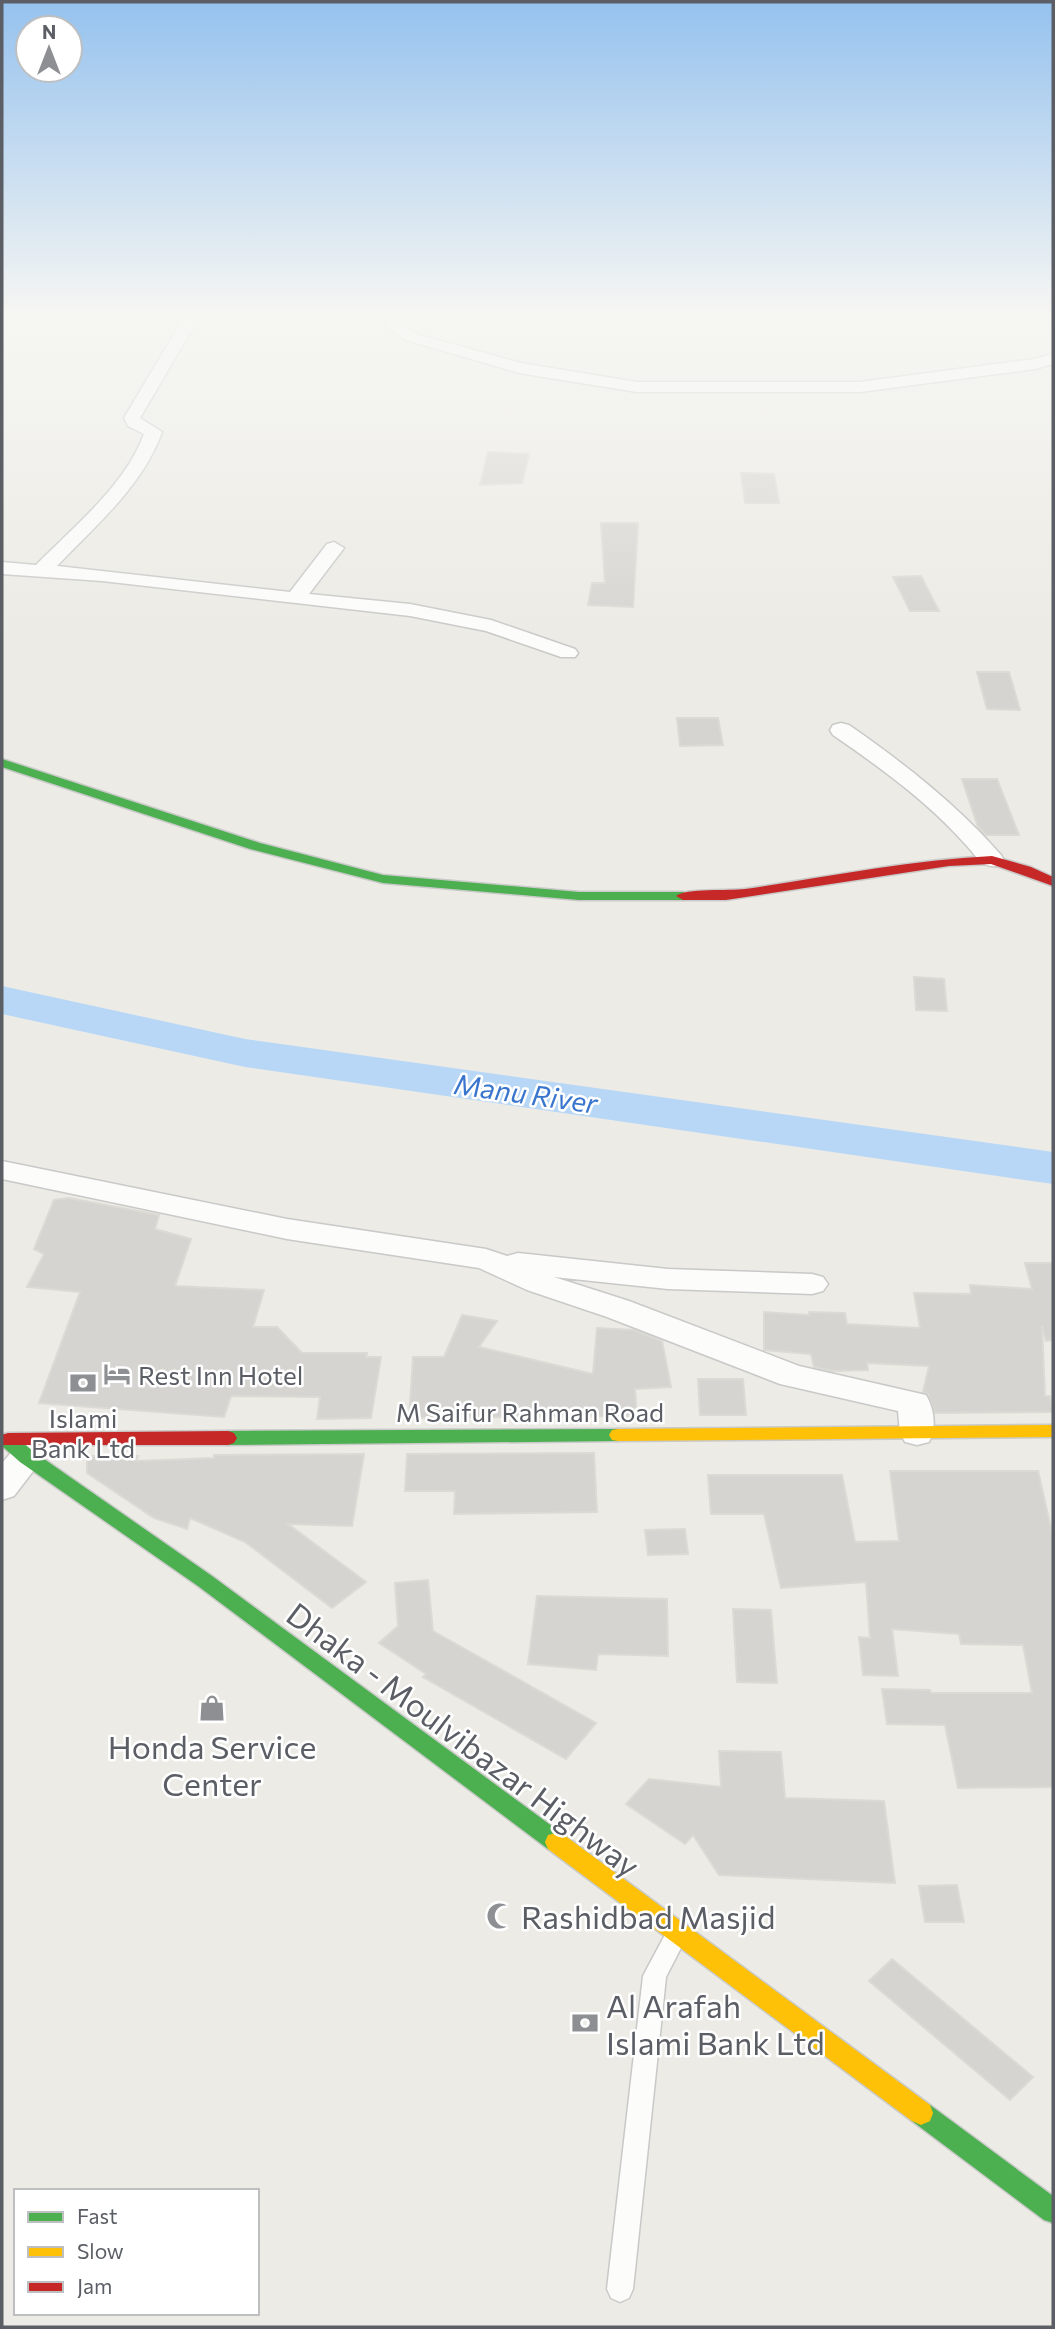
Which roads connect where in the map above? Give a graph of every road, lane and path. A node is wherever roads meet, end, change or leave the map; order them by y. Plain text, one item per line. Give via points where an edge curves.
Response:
1 (133, 421) edge
2 (334, 548) dead end
3 (2, 568) edge
4 (41, 570) junction
5 (295, 599) junction
6 (568, 653) dead end
7 (841, 730) dead end
8 (2, 763) edge
9 (992, 860) junction
10 (1053, 882) edge
11 (2, 1170) edge
12 (486, 1259) junction
13 (812, 1284) dead end
14 (1053, 1431) edge
15 (917, 1433) junction
16 (12, 1446) edge
17 (2, 1488) edge
18 (678, 1932) junction
19 (1053, 2211) edge
20 (620, 2289) dead end

1 - 4 street via 153,432 149,442 125,479
2 - 5 street
3 - 4 street
4 - 5 street
5 - 6 street via 410,610 491,625
7 - 9 street via 948,811
8 - 9 main road via 255,846 383,878 579,896 726,896 949,862
9 - 10 main road
11 - 12 street via 287,1229
12 - 13 street via 668,1279
12 - 15 street via 538,1283 792,1376 914,1403
14 - 15 main road, M Saifur Rahman Road
15 - 16 main road, M Saifur Rahman Road
16 - 17 street
16 - 18 main road, Dhaka - Moulvibazar Highway via 216,1589
18 - 19 main road, Dhaka - Moulvibazar Highway
18 - 20 lane via 655,1976

